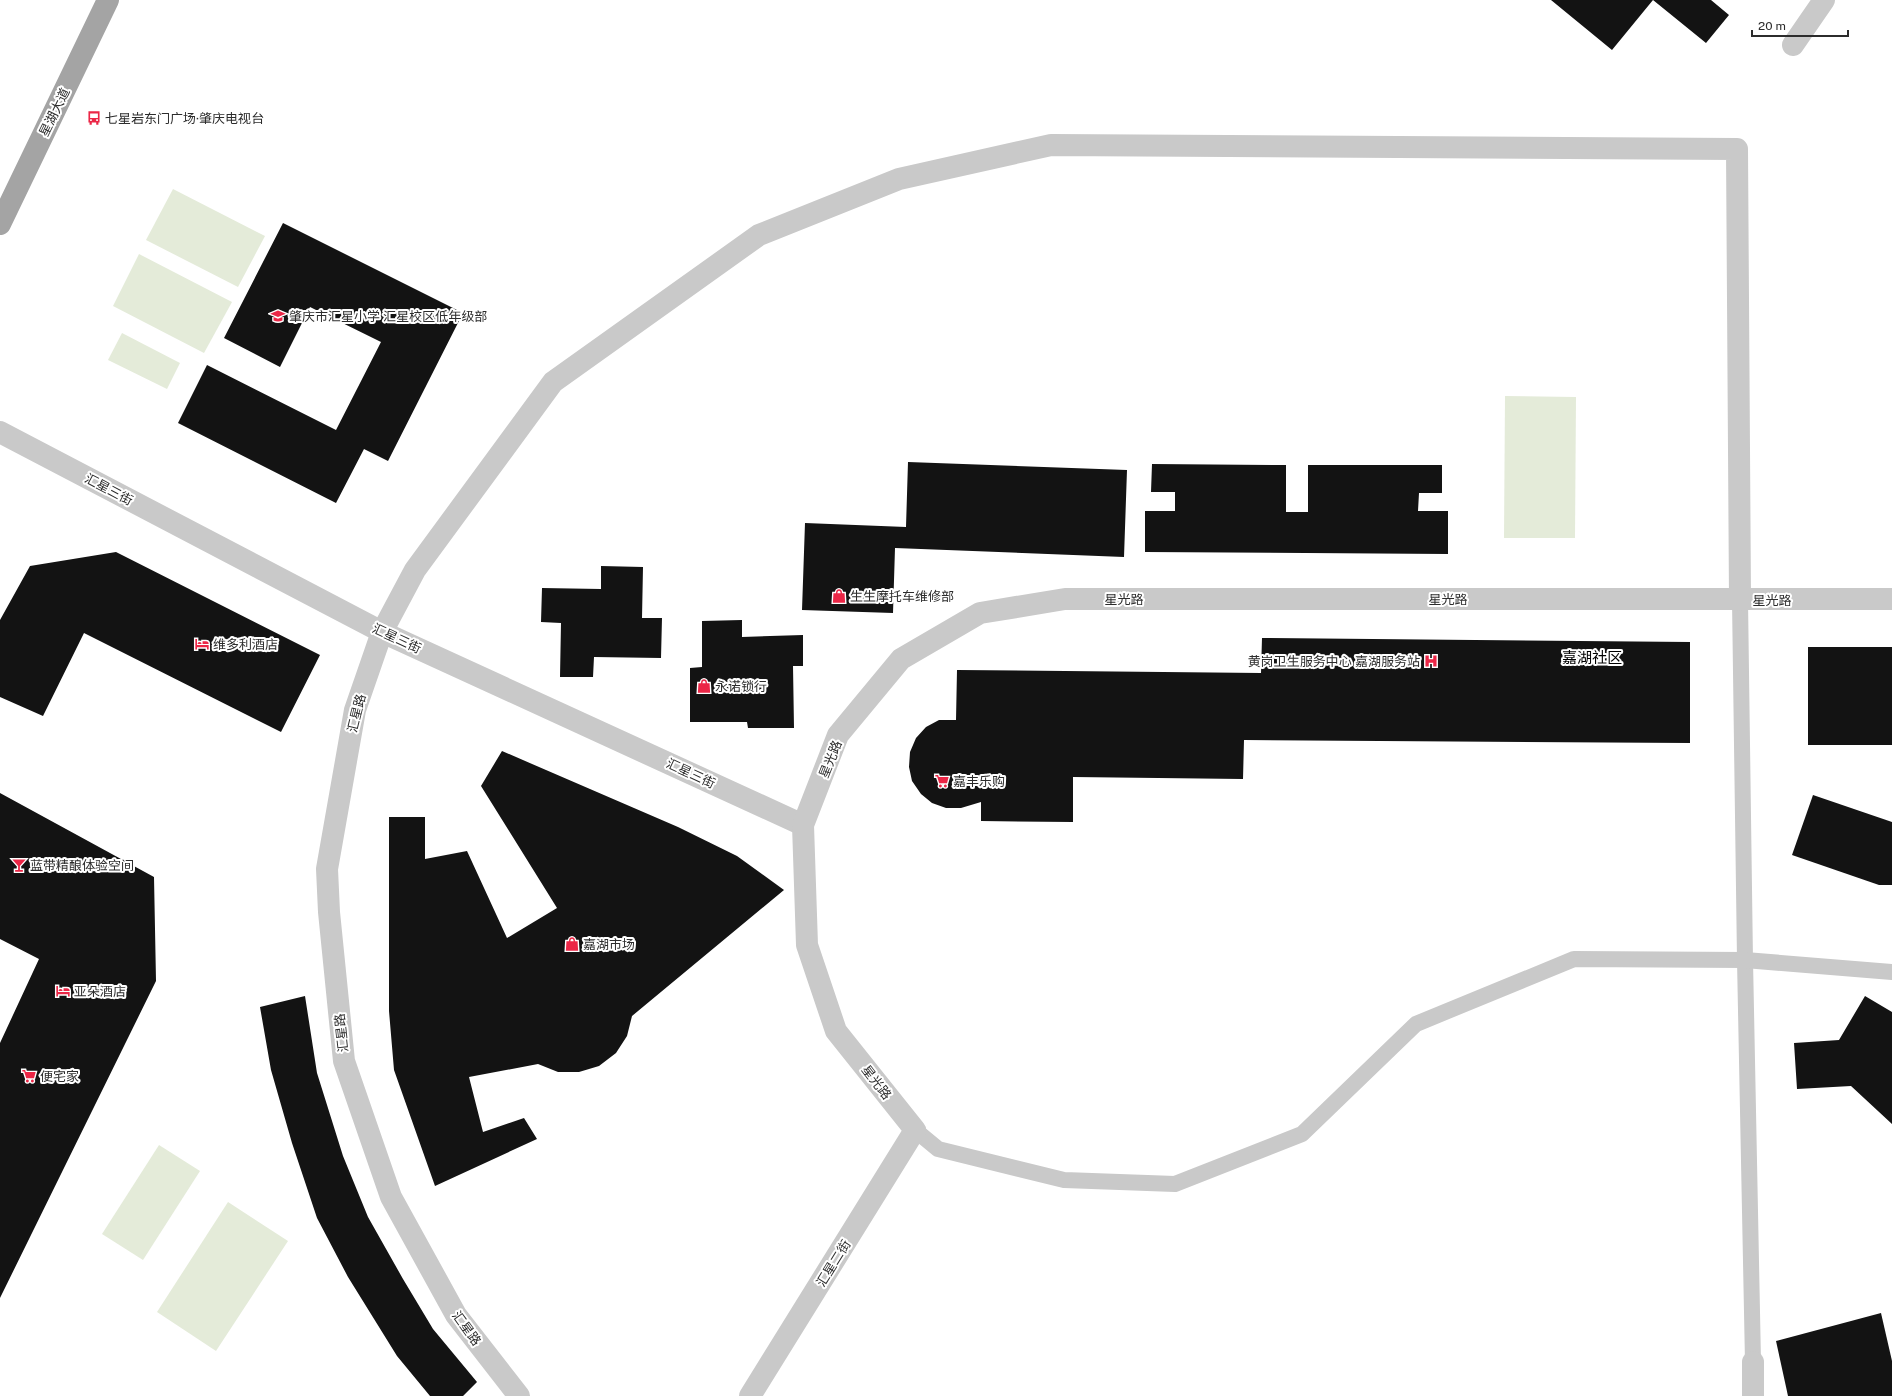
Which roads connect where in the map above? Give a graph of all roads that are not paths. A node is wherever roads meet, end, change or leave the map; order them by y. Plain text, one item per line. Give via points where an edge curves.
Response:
1 (108, 0) edge
2 (1824, 0) edge
3 (1793, 44) dead end
4 (0, 224) edge
5 (0, 432) edge
6 (1892, 599) edge
7 (1740, 600) junction
8 (382, 632) junction
9 (804, 825) junction
10 (1745, 960) junction
11 (1892, 972) edge
12 (915, 1130) junction
13 (1753, 1362) joint
14 (519, 1396) edge
15 (750, 1396) edge
16 (1753, 1396) edge

1 - 4 main road, 星湖大道
2 - 3 street
5 - 8 street, 汇星三街
6 - 7 street, 星光路
7 - 8 street, 汇星路 via 1737,149 1051,145 899,179 759,235 553,382 415,570
7 - 9 street, 星光路 via 1065,599 980,613 901,659 838,735
7 - 10 lane
8 - 9 street, 汇星三街
8 - 14 street, 汇星路 via 355,710 327,869 344,1061 391,1197 456,1315
9 - 12 street, 星光路 via 807,945 836,1031
10 - 11 lane
10 - 12 lane via 1574,959 1416,1024 1302,1134 1175,1184 1064,1180 938,1149
10 - 13 lane
12 - 15 street, 汇星二街
13 - 16 street

